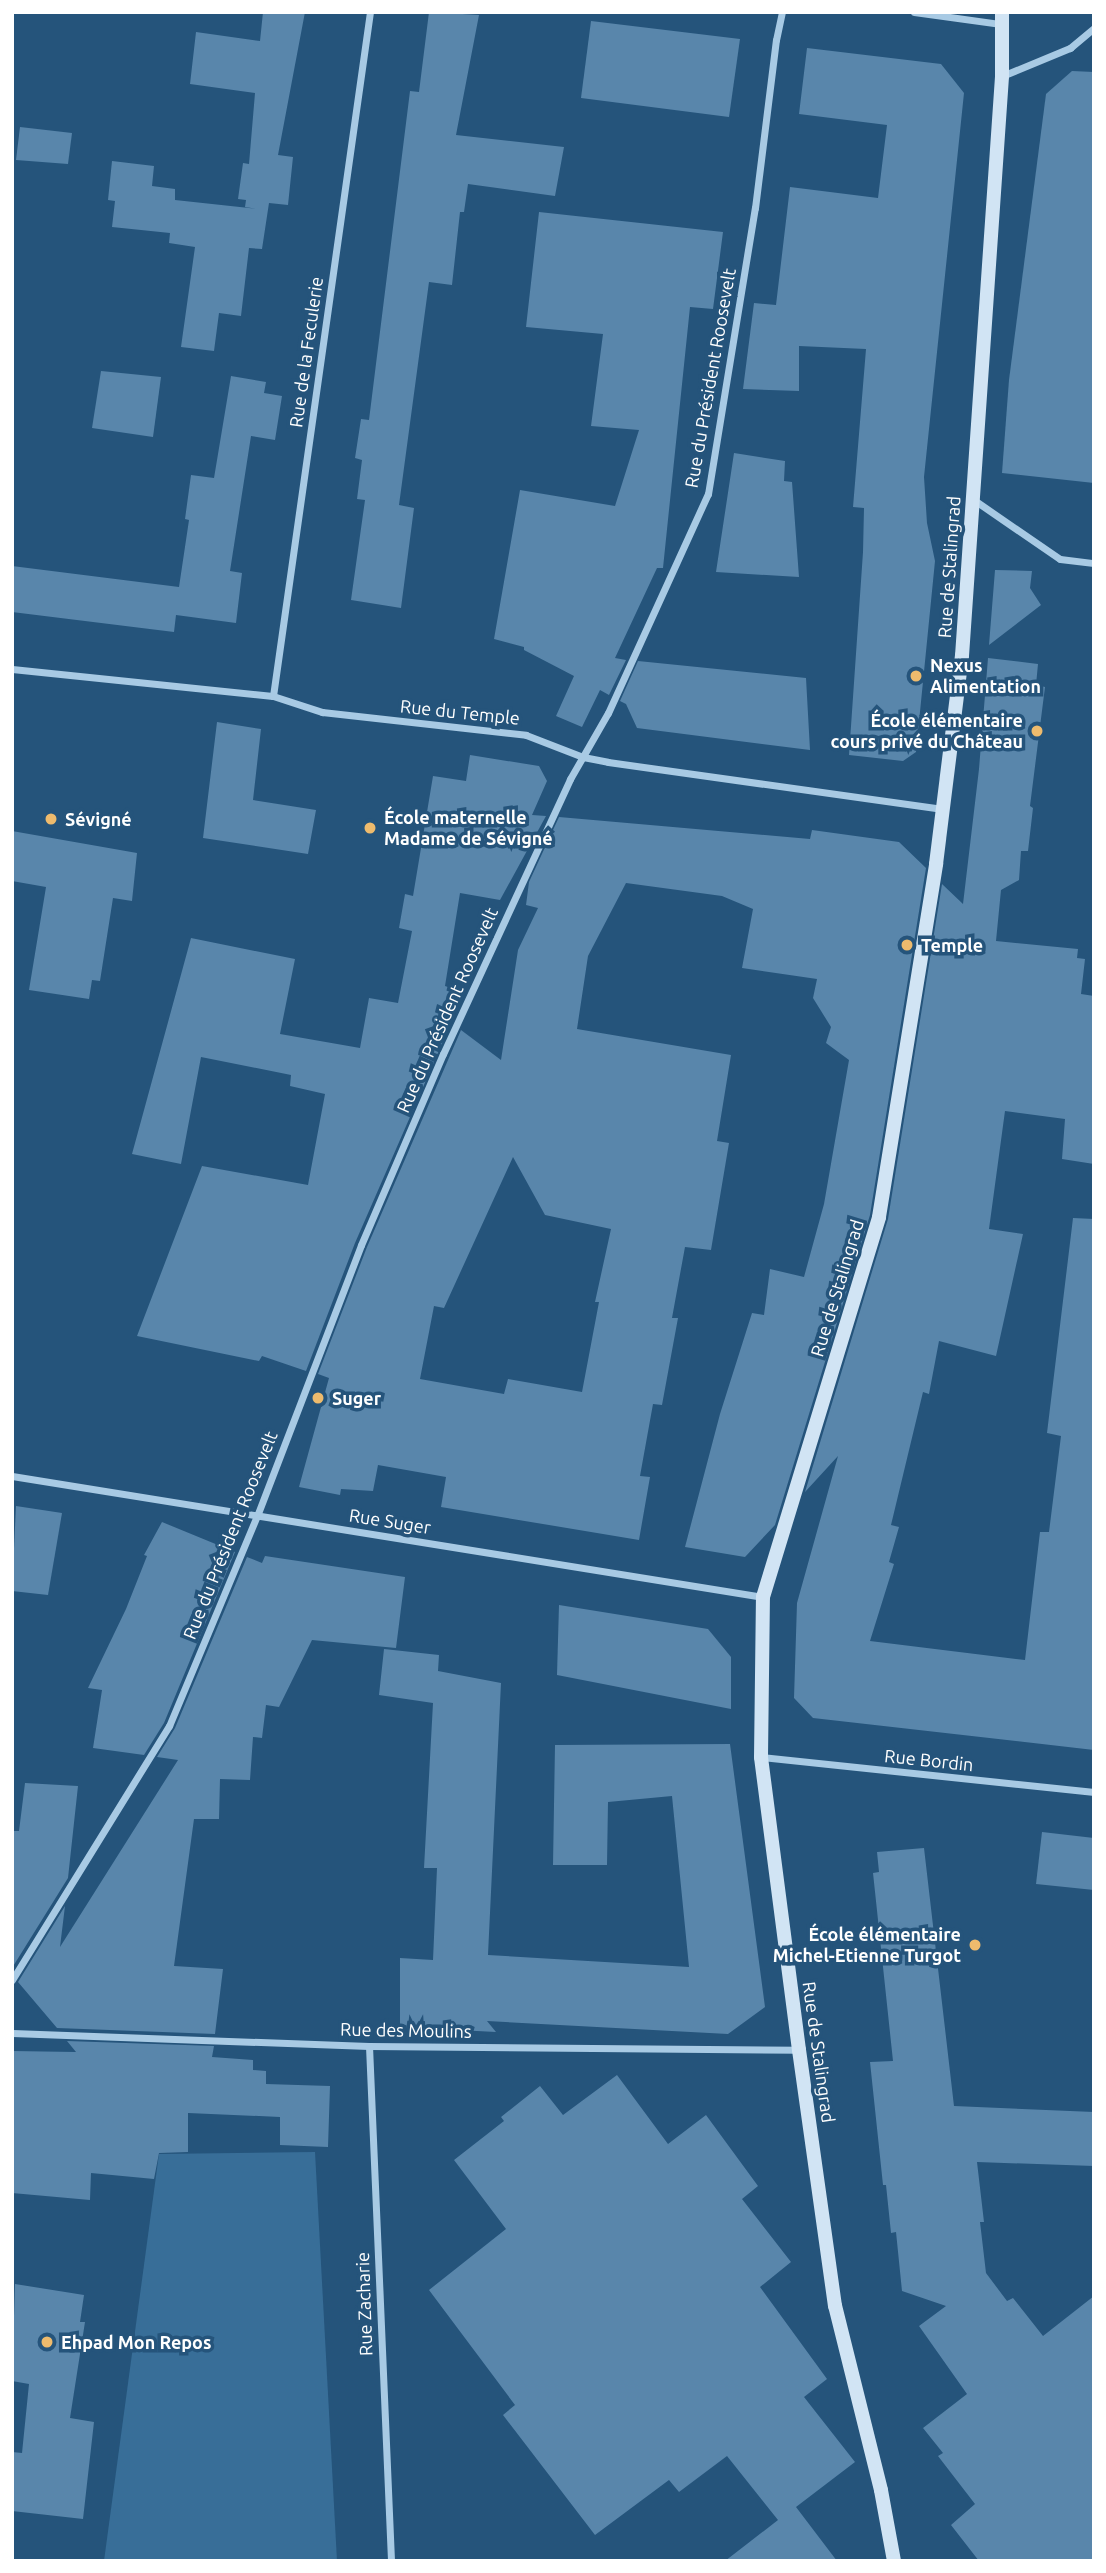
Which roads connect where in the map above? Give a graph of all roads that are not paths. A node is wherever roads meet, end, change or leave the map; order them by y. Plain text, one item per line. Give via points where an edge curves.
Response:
1 (370, 12) edge
2 (782, 12) edge
3 (914, 12) edge
4 (1002, 18) edge
5 (1094, 28) edge
6 (1002, 76) junction
7 (974, 500) junction
8 (1094, 563) edge
9 (12, 669) edge
10 (273, 696) junction
11 (583, 757) junction
12 (943, 809) junction
13 (12, 1476) edge
14 (257, 1516) junction
15 (762, 1597) junction
16 (761, 1757) junction
17 (1094, 1792) edge
18 (12, 1980) edge
19 (12, 2033) edge
20 (369, 2046) junction
21 (799, 2050) junction
22 (391, 2561) edge
23 (894, 2561) edge

1 - 10 street, Rue de la Feculerie
2 - 11 street, Rue du Président Roosevelt via 708,495 608,713
3 - 4 street
4 - 6 main road, Rue de Stalingrad
5 - 6 street via 1070,48
6 - 7 main road, Rue de Stalingrad
7 - 8 street via 1060,559
7 - 12 main road, Rue de Stalingrad via 962,656
9 - 10 street, Rue du Temple
10 - 11 street, Rue du Temple via 322,712 526,734
11 - 12 street, Rue du Temple
11 - 14 street, Rue du Président Roosevelt via 443,1054 366,1232
12 - 15 main road, Rue de Stalingrad via 879,1217
13 - 14 street, Rue Suger
14 - 15 street, Rue Suger
14 - 18 street, Rue du Président Roosevelt via 169,1726
15 - 16 main road, Rue de Stalingrad
16 - 17 street, Rue Bordin
16 - 21 main road, Rue de Stalingrad
19 - 20 street, Rue des Moulins
20 - 21 street, Rue des Moulins
20 - 22 street, Rue Zacharie
21 - 23 main road, Rue de Stalingrad via 835,2306

